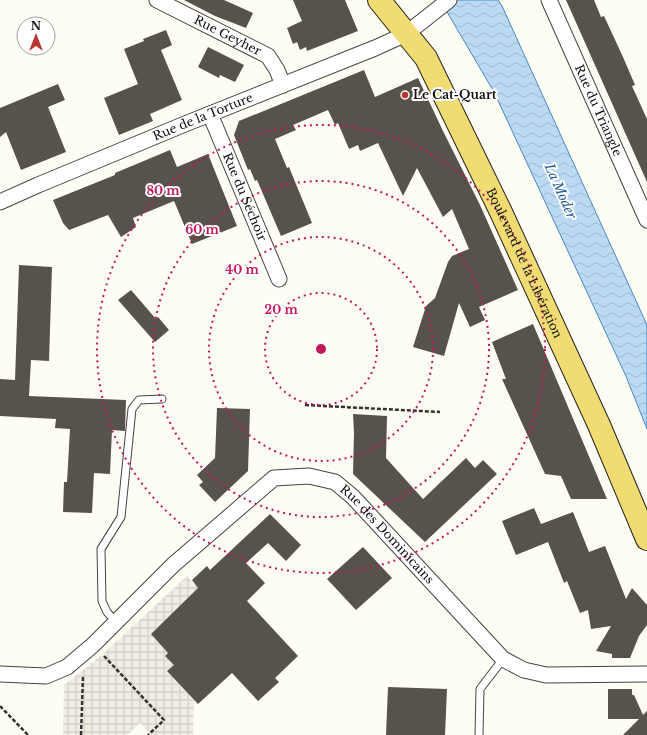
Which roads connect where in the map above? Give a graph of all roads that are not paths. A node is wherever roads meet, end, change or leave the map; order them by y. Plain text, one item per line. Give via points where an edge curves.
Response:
1 (157, 0) edge
2 (379, 0) edge
3 (449, 0) edge
4 (549, 0) edge
5 (406, 34) junction
6 (283, 85) junction
7 (210, 114) junction
8 (2, 197) edge
9 (647, 220) edge
10 (279, 279) dead end
11 (162, 399) dead end
12 (647, 539) edge
13 (116, 622) junction
14 (503, 659) junction
15 (0, 674) edge
16 (647, 674) edge
17 (479, 735) edge

1 - 6 street, Rue Geyher via 268,56
2 - 5 main road, Boulevard de la Libération
3 - 5 street, Rue de la Torture
4 - 9 street, Rue du Triangle
5 - 6 street, Rue de la Torture
5 - 12 main road, Boulevard de la Libération via 426,58 500,210 599,424
6 - 7 street, Rue de la Torture
7 - 8 street, Rue de la Torture via 45,182
7 - 10 street, Rue du Séchoir
11 - 13 lane via 139,400 132,409 121,517 101,550 102,601
13 - 14 street, Rue des Dominicains via 173,565 274,478 310,476 335,482 352,497
13 - 15 street, Rue des Dominicains via 67,667 46,676
14 - 16 street, Rue des Dominicains via 524,670 546,675
14 - 17 lane via 480,689

